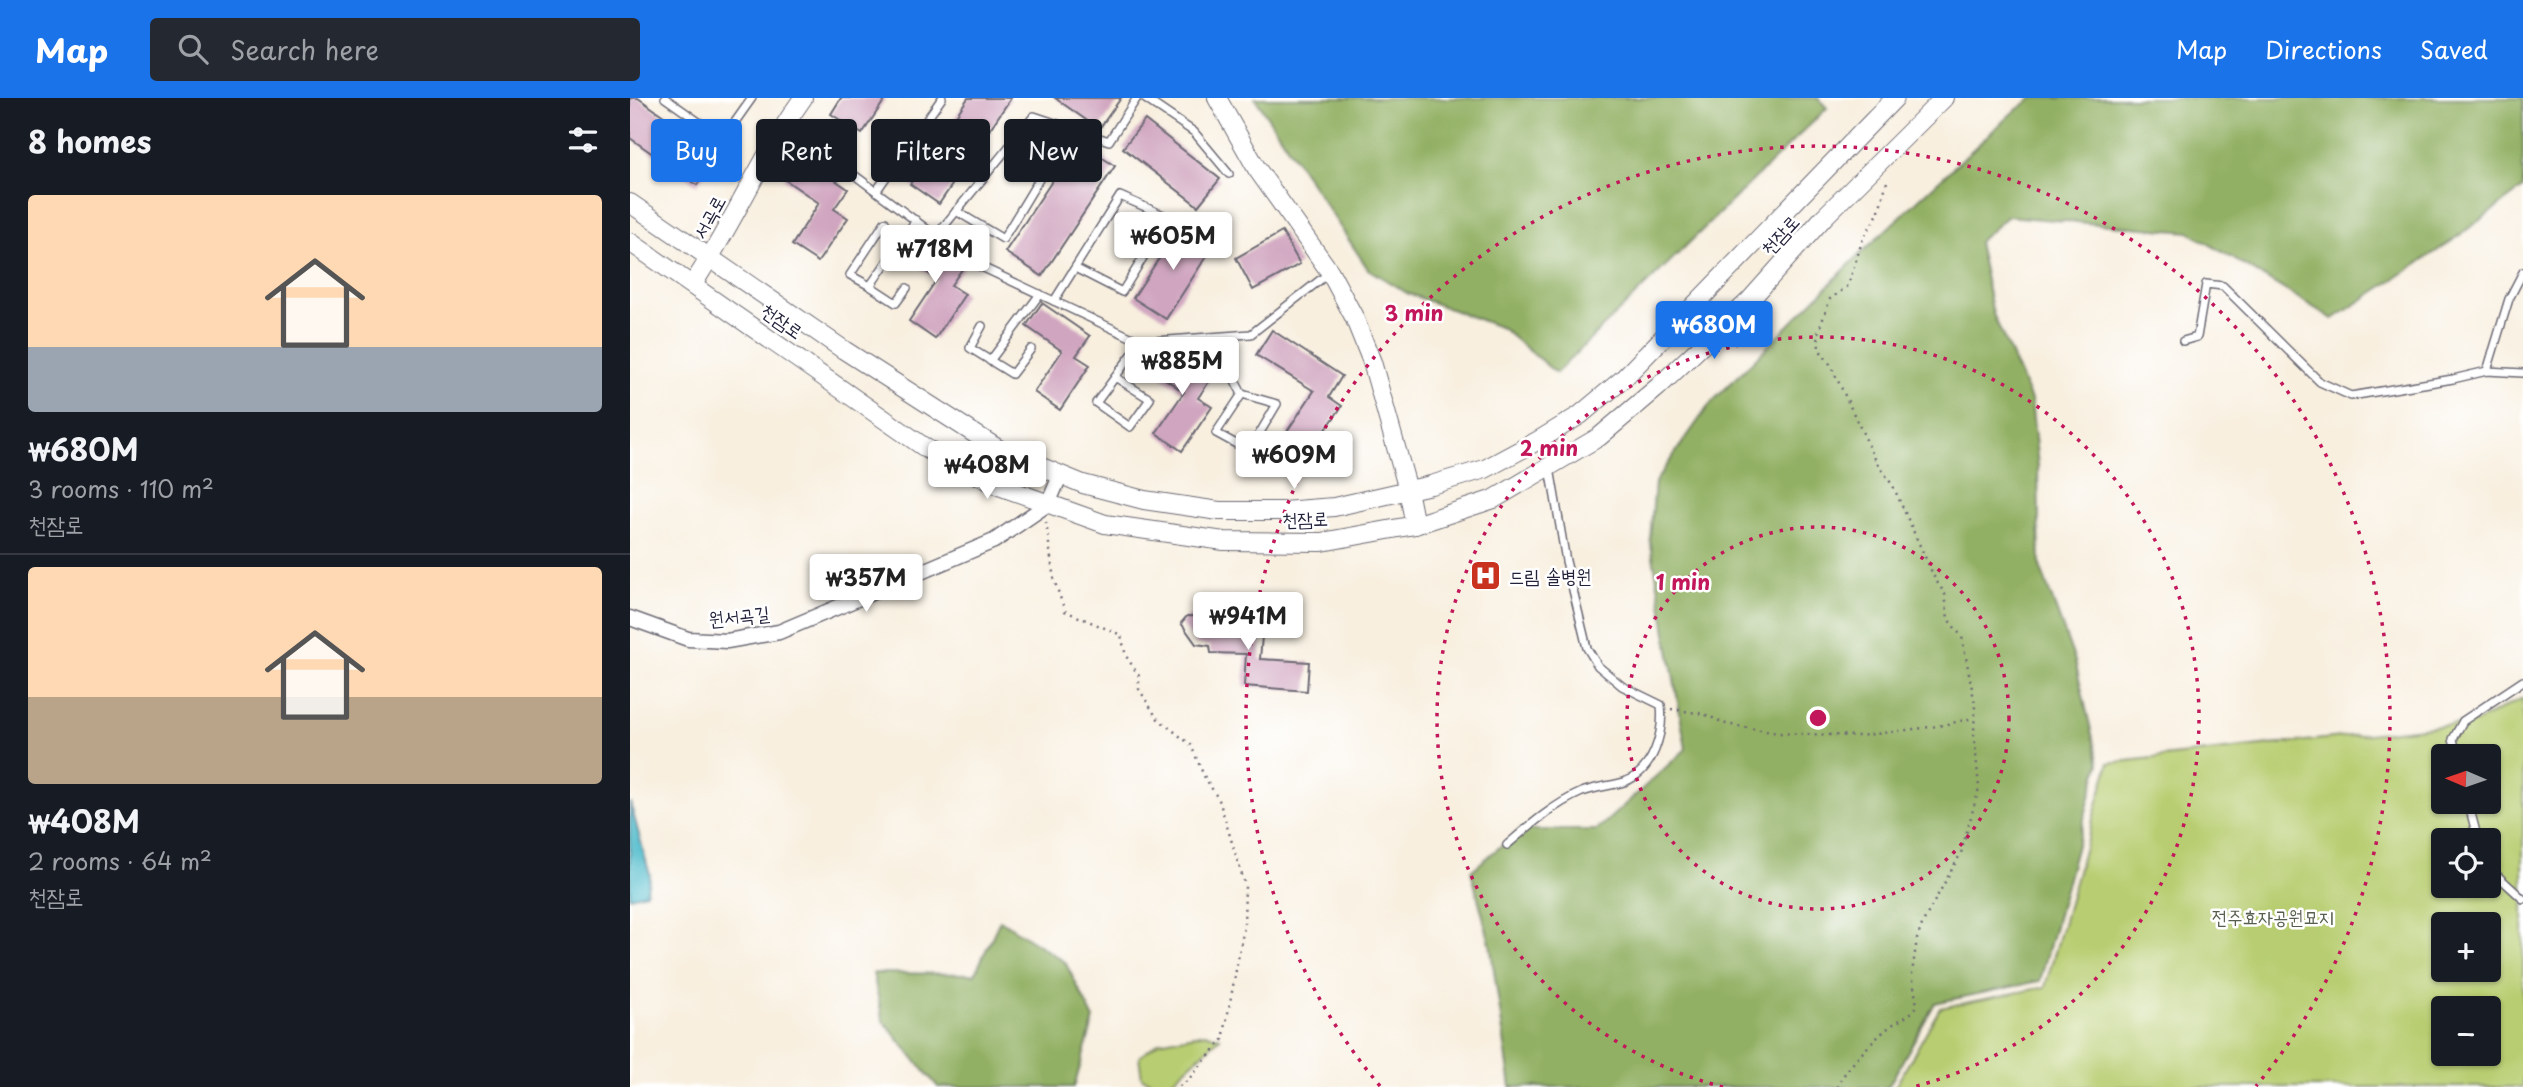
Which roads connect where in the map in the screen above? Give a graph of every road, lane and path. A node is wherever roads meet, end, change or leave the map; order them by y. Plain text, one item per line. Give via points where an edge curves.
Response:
1 (665, 98) edge
2 (752, 98) edge
3 (803, 98) edge
4 (942, 98) edge
5 (1137, 98) edge
6 (1144, 98) edge
7 (1218, 98) edge
8 (1895, 98) edge
9 (1944, 98) edge
10 (788, 119) edge
11 (1102, 139) edge
12 (1004, 153) edge
13 (1887, 156) junction
14 (1229, 174) dead end
15 (756, 175) edge
16 (857, 175) edge
17 (1037, 182) edge
18 (877, 190) junction
19 (630, 203) edge
20 (956, 211) junction
21 (916, 220) junction
22 (885, 222) dead end
23 (936, 236) junction
24 (630, 242) edge
25 (710, 257) junction
26 (1075, 268) junction
27 (1330, 272) junction
28 (2523, 272) edge
29 (692, 284) junction
30 (870, 286) junction
31 (906, 288) dead end
32 (1040, 294) junction
33 (1054, 301) junction
34 (982, 326) dead end
35 (1212, 337) junction
36 (2183, 341) dead end
37 (1141, 342) junction
38 (1031, 349) dead end
39 (990, 361) junction
40 (2487, 371) junction
41 (2523, 373) edge
42 (1115, 377) junction
43 (1242, 394) junction
44 (1550, 468) junction
45 (1060, 476) junction
46 (1408, 491) junction
47 (1045, 506) junction
48 (1415, 525) junction
49 (630, 618) edge
50 (2523, 681) edge
51 (1668, 709) dead end
52 (1974, 718) junction
53 (2454, 744) edge
54 (1507, 845) dead end
55 (2501, 879) edge
56 (2523, 899) edge
57 (1178, 1087) edge
58 (1838, 1087) edge

1 - 2 lane via 723,139
3 - 10 street, 서곡로
4 - 18 lane
5 - 11 lane via 1109,141
6 - 14 lane via 1194,132
7 - 27 street via 1257,169
8 - 46 street, 천잠로 via 1623,379 1580,415 1485,468
9 - 13 street, 천잠로
12 - 20 lane
13 - 44 street, 천잠로 via 1824,217 1750,300 1658,387 1599,437
13 - 52 path via 1888,182 1878,214 1847,286 1830,299 1818,333 1819,349 1945,594 1948,619 1962,637
15 - 25 street, 서곡로
16 - 18 lane
17 - 20 lane via 1003,239
18 - 21 lane
19 - 25 street, 천잠로
20 - 23 lane
21 - 23 lane
21 - 30 lane
22 - 30 lane via 850,275
23 - 32 lane via 971,262
24 - 29 street, 천잠로
25 - 29 street, 서곡로
25 - 45 street, 천잠로 via 1000,450
26 - 26 lane via 1120,196 1168,217 1122,292
26 - 33 lane
27 - 35 lane via 1251,334
27 - 46 street via 1372,362
28 - 40 lane via 2508,299
29 - 47 street, 천잠로 via 927,449
30 - 31 lane via 896,303
32 - 33 lane
32 - 39 lane
33 - 37 lane
34 - 39 lane via 970,348
35 - 37 lane
35 - 43 lane
36 - 40 lane via 2197,337 2206,284 2223,286 2320,382 2351,396
37 - 42 lane
38 - 39 lane via 1012,374
40 - 41 lane
42 - 42 lane via 1096,403 1130,427 1150,399
43 - 43 lane via 1216,433 1249,451 1277,404
44 - 48 street, 천잠로 via 1494,499
44 - 54 lane via 1587,648 1598,666 1622,686 1661,705 1659,740 1645,769 1627,781 1582,792 1530,824
45 - 46 street, 천잠로 via 1144,500 1219,511 1334,508
45 - 47 street
46 - 48 street
47 - 48 street, 천잠로 via 1105,524 1224,541 1322,542
47 - 49 street, 원서곡길 via 994,541 779,632 727,641 688,639
47 - 57 path via 1054,580 1065,611 1121,635 1126,656 1139,676 1139,689 1157,718 1191,745 1219,800 1245,885 1244,927 1223,1040
50 - 53 lane via 2463,721
51 - 52 path via 1779,733 1859,736
52 - 58 path via 1979,788 1961,853 1917,939 1913,972 1917,1006 1872,1043 1839,1078
55 - 56 lane

